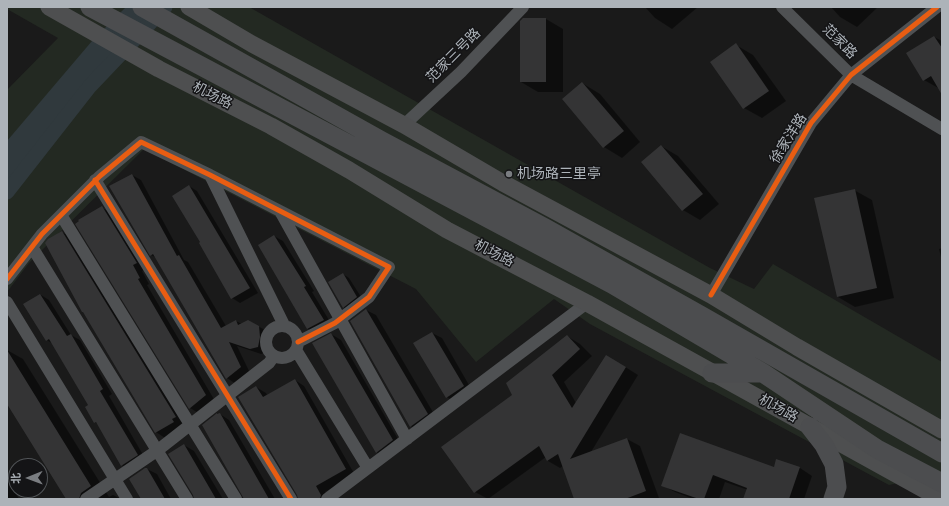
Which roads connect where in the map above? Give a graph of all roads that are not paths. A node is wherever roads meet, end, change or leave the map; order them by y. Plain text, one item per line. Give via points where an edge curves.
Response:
1 (49, 7) edge
2 (90, 7) edge
3 (142, 7) edge
4 (523, 7) edge
5 (782, 7) edge
6 (937, 7) edge
7 (191, 8) edge
8 (851, 75) junction
9 (404, 125) junction
10 (942, 129) edge
11 (210, 175) junction
12 (95, 180) junction
13 (280, 211) junction
14 (61, 215) junction
15 (32, 247) junction
16 (7, 279) edge
17 (711, 295) junction
18 (7, 302) edge
19 (587, 303) junction
20 (340, 319) junction
21 (284, 325) junction
22 (297, 346) junction
23 (274, 356) junction
24 (712, 373) junction
25 (763, 373) junction
26 (228, 395) junction
27 (190, 424) junction
28 (810, 427) junction
29 (942, 430) edge
30 (407, 439) junction
31 (158, 450) junction
32 (942, 453) edge
33 (368, 468) junction
34 (115, 479) junction
35 (942, 483) edge
36 (86, 499) edge
37 (127, 499) edge
38 (187, 499) edge
39 (236, 499) edge
40 (291, 499) edge
41 (327, 499) edge
42 (833, 499) edge
43 (941, 499) edge

1 - 19 main road, 机场路 via 159,69 271,126 447,230
2 - 25 main road, 机场路 via 612,284
3 - 32 main road via 382,141 552,232
4 - 9 street, 范家三号路 via 461,72
5 - 8 street, 范家路
6 - 8 street, 徐家洋路
7 - 9 main road via 252,44
8 - 10 street, 范家路
8 - 17 street, 徐家洋路 via 812,123
9 - 17 main road
11 - 12 street via 141,142
11 - 13 street
11 - 21 street
12 - 14 street
12 - 26 street
13 - 20 street
13 - 20 street via 389,267 369,297
14 - 15 street
14 - 27 street
15 - 16 street
15 - 31 street
17 - 29 main road
18 - 34 street
19 - 24 main road, 机场路
19 - 30 street
20 - 22 street
20 - 30 street
21 - 22 street via 294,330 297,335
21 - 23 street via 273,328 266,336 266,348
22 - 23 street via 289,357
22 - 33 street
23 - 26 street via 269,363
24 - 25 main road
24 - 28 main road, 机场路
25 - 35 main road, 机场路 via 877,449
26 - 27 street
26 - 40 street
27 - 31 street
27 - 39 street
28 - 42 main road via 834,464 837,487
28 - 43 main road, 机场路
30 - 33 street
31 - 34 street
31 - 38 street
33 - 41 street
34 - 36 street
34 - 37 street

